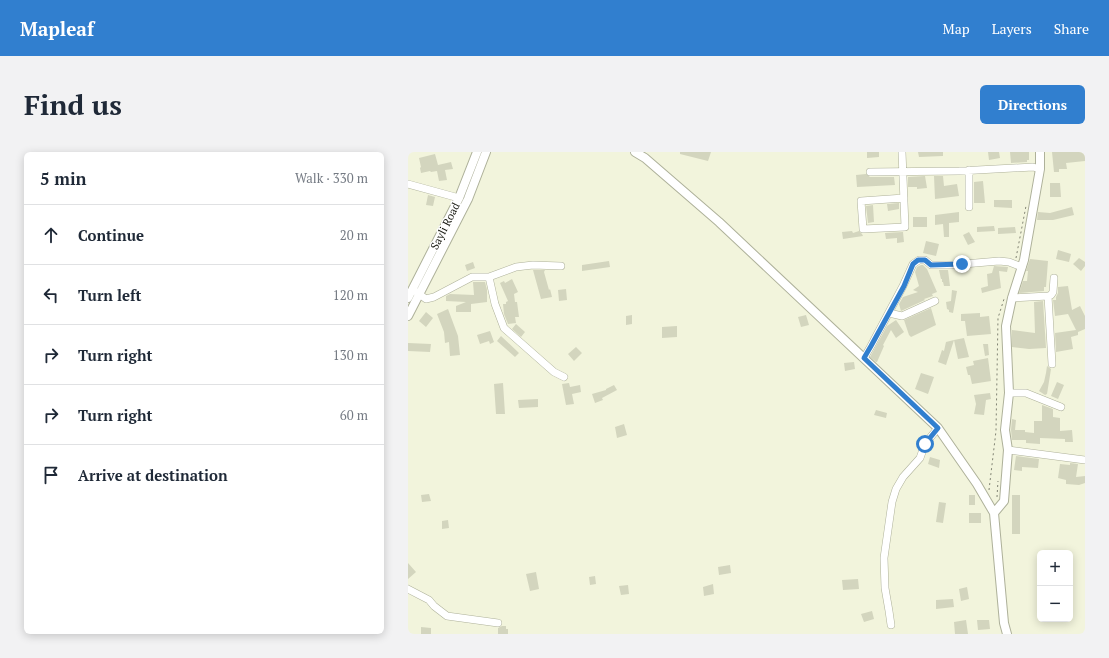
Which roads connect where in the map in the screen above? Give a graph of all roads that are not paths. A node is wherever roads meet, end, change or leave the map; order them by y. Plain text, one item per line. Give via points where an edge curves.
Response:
1 (477, 152) edge
2 (486, 152) edge
3 (635, 152) edge
4 (902, 152) edge
5 (1040, 152) edge
6 (1040, 169) junction
7 (969, 170) junction
8 (870, 172) dead end
9 (903, 172) junction
10 (408, 184) edge
11 (459, 198) junction
12 (904, 198) junction
13 (969, 207) dead end
14 (561, 266) dead end
15 (1022, 267) junction
16 (489, 277) junction
17 (1054, 278) dead end
18 (412, 289) junction
19 (420, 294) junction
20 (1048, 296) junction
21 (408, 298) edge
22 (1012, 298) junction
23 (935, 301) dead end
24 (888, 313) junction
25 (408, 316) edge
26 (864, 358) junction
27 (1052, 364) dead end
28 (564, 377) dead end
29 (1009, 393) junction
30 (1061, 407) dead end
31 (938, 428) junction
32 (1008, 450) junction
33 (1085, 460) edge
34 (994, 513) junction
35 (408, 589) edge
36 (498, 623) dead end
37 (891, 625) dead end
38 (1007, 634) edge

1 - 11 main road, Sayli Road
2 - 19 main road via 468,199
3 - 26 main road via 719,222
4 - 9 street
5 - 6 main road
6 - 7 street via 1033,167
6 - 15 main road
7 - 9 street
7 - 13 street
8 - 9 street
9 - 12 street
10 - 11 street
11 - 18 main road, Sayli Road
12 - 12 street via 905,227 863,229 861,201
14 - 16 street via 516,267
15 - 22 main road
15 - 24 street via 999,261 931,265 925,260 918,260 913,264
16 - 19 street via 472,278 426,299
16 - 28 street via 504,328 554,372
17 - 20 street via 1053,292
18 - 19 street
18 - 21 main road, Sayli Road
19 - 25 main road
20 - 22 street
20 - 27 street
22 - 29 main road via 1006,326
23 - 24 street via 902,316
24 - 26 street
26 - 31 main road
29 - 30 street via 1026,393
29 - 32 main road via 1005,430
31 - 34 main road
31 - 37 street via 925,444 920,458 903,477 892,502 884,558 885,588
32 - 33 street
32 - 34 main road via 1004,501
34 - 38 main road
35 - 36 street via 429,600 447,616

